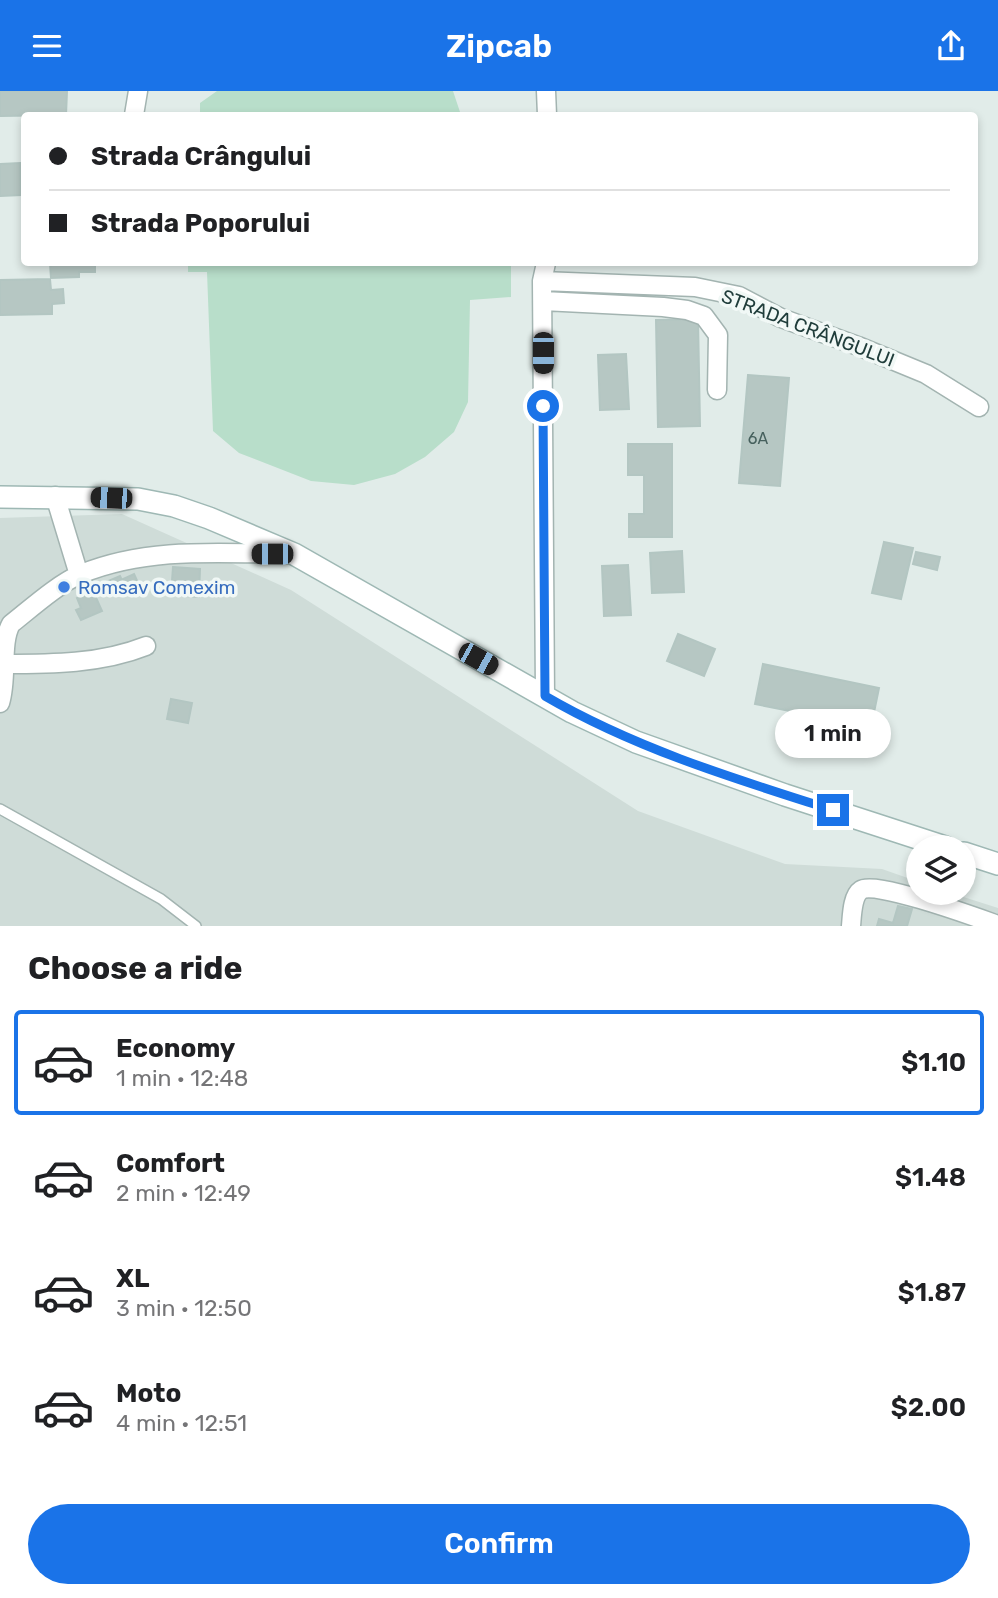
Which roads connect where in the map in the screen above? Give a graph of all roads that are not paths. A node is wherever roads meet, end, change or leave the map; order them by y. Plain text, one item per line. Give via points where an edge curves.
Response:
1 (138, 91) edge
2 (546, 91) edge
3 (134, 112) edge
4 (547, 112) edge
5 (545, 266) edge
6 (542, 281) junction
7 (543, 300) junction
8 (717, 390) dead end
9 (979, 407) dead end
10 (55, 496) junction
11 (0, 497) edge
12 (294, 554) junction
13 (79, 575) junction
14 (1, 643) edge
15 (146, 646) dead end
16 (3, 664) junction
17 (545, 696) junction
18 (0, 703) edge
19 (0, 809) edge
20 (908, 835) edge
21 (976, 857) edge
22 (998, 864) edge
23 (998, 925) edge
24 (196, 926) edge
25 (851, 926) edge

1 - 3 street
2 - 4 street
5 - 6 street
6 - 7 street
6 - 9 street, STRADA CRÂNGULUI via 695,287 739,296 781,318 926,374
7 - 8 street via 663,307 704,316 718,335
7 - 17 street
10 - 11 street
10 - 12 street via 138,499 174,506
10 - 13 street
12 - 13 street via 154,555
12 - 17 street
13 - 14 street via 11,624
14 - 16 street
15 - 16 street via 93,660
16 - 18 street
17 - 20 street via 636,742
19 - 24 lane via 161,899
21 - 22 street
23 - 25 street via 869,887 856,895

